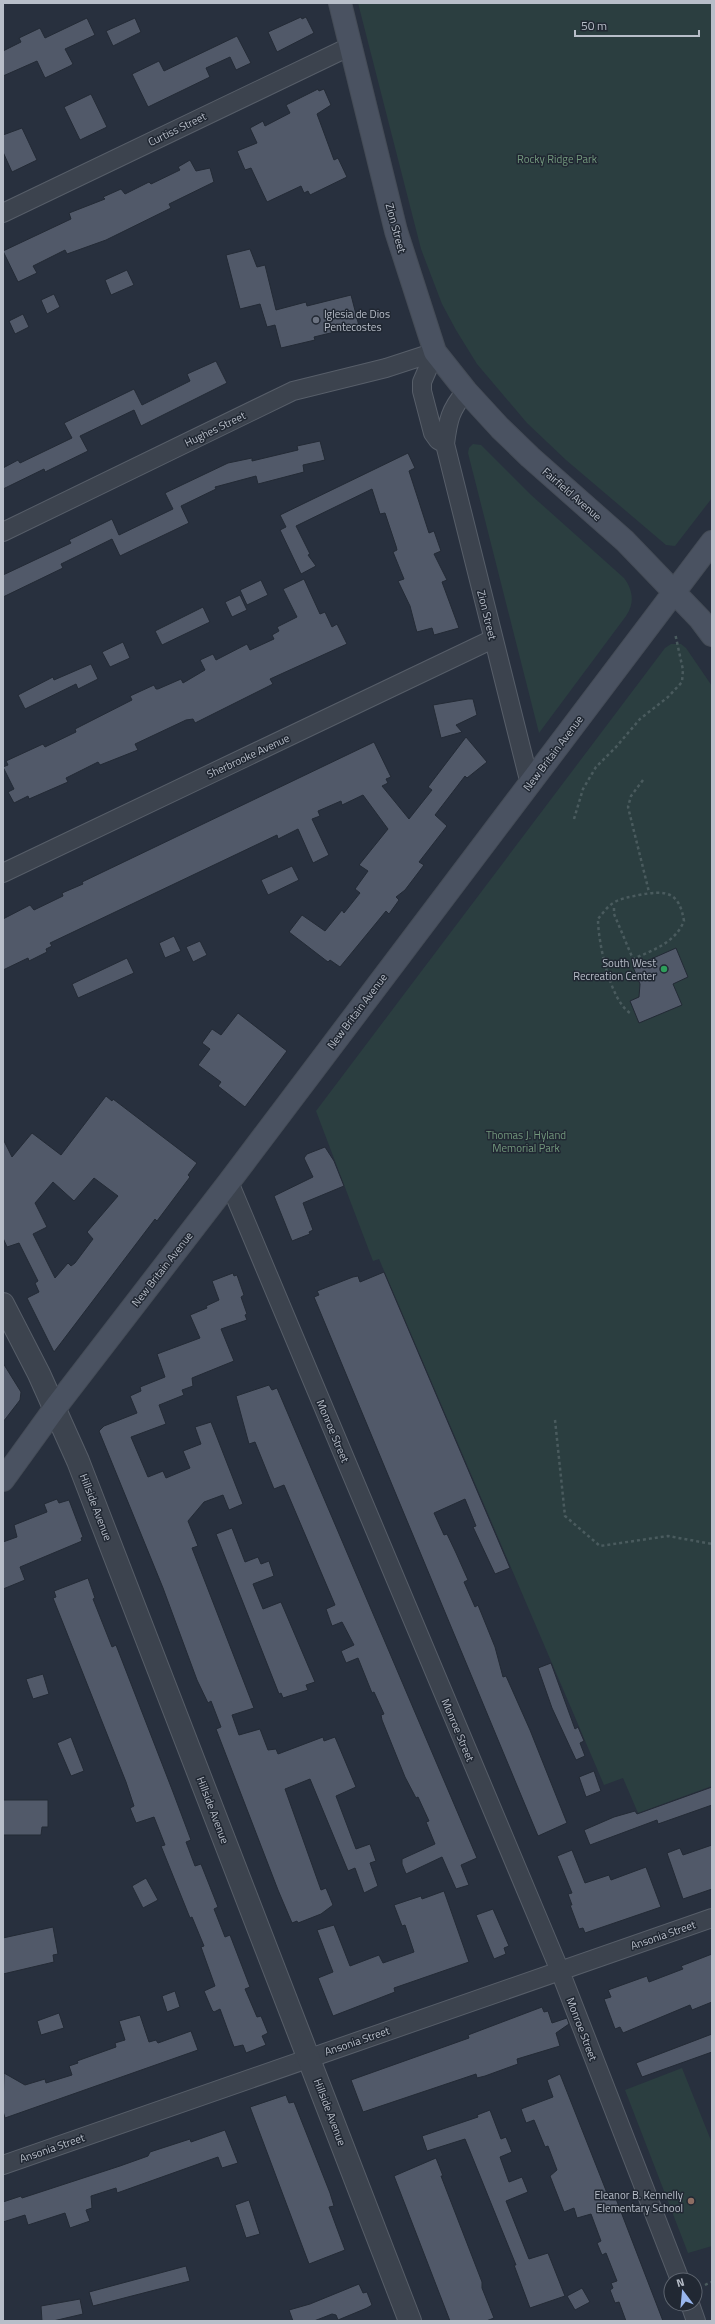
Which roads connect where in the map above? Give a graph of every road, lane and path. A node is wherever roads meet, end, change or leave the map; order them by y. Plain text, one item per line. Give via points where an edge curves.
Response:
1 (340, 3) edge
2 (351, 46) junction
3 (3, 213) edge
4 (435, 352) junction
5 (466, 391) junction
6 (445, 444) junction
7 (3, 532) edge
8 (712, 542) edge
9 (674, 592) junction
10 (675, 633) dead end
11 (712, 635) edge
12 (493, 639) junction
13 (643, 780) dead end
14 (530, 784) junction
15 (574, 819) dead end
16 (3, 873) edge
17 (648, 892) junction
18 (614, 908) dead end
19 (630, 1013) dead end
20 (229, 1182) junction
21 (3, 1304) edge
22 (55, 1408) junction
23 (555, 1420) dead end
24 (3, 1480) edge
25 (712, 1544) edge
26 (712, 1918) edge
27 (560, 1971) junction
28 (309, 2058) junction
29 (3, 2165) edge
30 (677, 2272) edge
31 (711, 2282) edge
32 (704, 2285) dead end
33 (410, 2321) edge

1 - 2 main road, Zion Street
2 - 3 street, Curtiss Street
2 - 4 main road, Zion Street via 396,230
4 - 5 main road, Fairfield Avenue
4 - 6 street, Zion Street via 422,382 422,391 433,433
4 - 7 street, Hughes Street via 386,368 294,391
5 - 6 street, Zion Street via 454,405 448,419
5 - 9 main road, Fairfield Avenue via 530,457 625,541
6 - 12 street, Zion Street
8 - 9 main road, New Britain Avenue
9 - 11 main road, Fairfield Avenue
9 - 14 main road, New Britain Avenue
10 - 15 path via 683,670 682,682 668,697 640,719 596,767 583,789
12 - 14 street, Zion Street
12 - 16 street, Sherbrooke Avenue
13 - 17 path via 631,796 628,806
14 - 20 main road, New Britain Avenue
17 - 18 path via 664,893 677,899 684,921 680,931 656,949 633,959 614,914
17 - 19 path via 631,895 612,903 598,919 600,946 608,970 619,1001
20 - 22 main road, New Britain Avenue
20 - 27 street, Monroe Street
21 - 22 street, Hillside Avenue
22 - 24 main road, New Britain Avenue
22 - 28 street, Hillside Avenue via 78,1461
23 - 25 path via 565,1516 600,1546 668,1536
26 - 27 street, Ansonia Street
27 - 28 street, Ansonia Street
27 - 30 street, Monroe Street
28 - 29 street, Ansonia Street
28 - 33 street, Hillside Avenue
31 - 32 path

